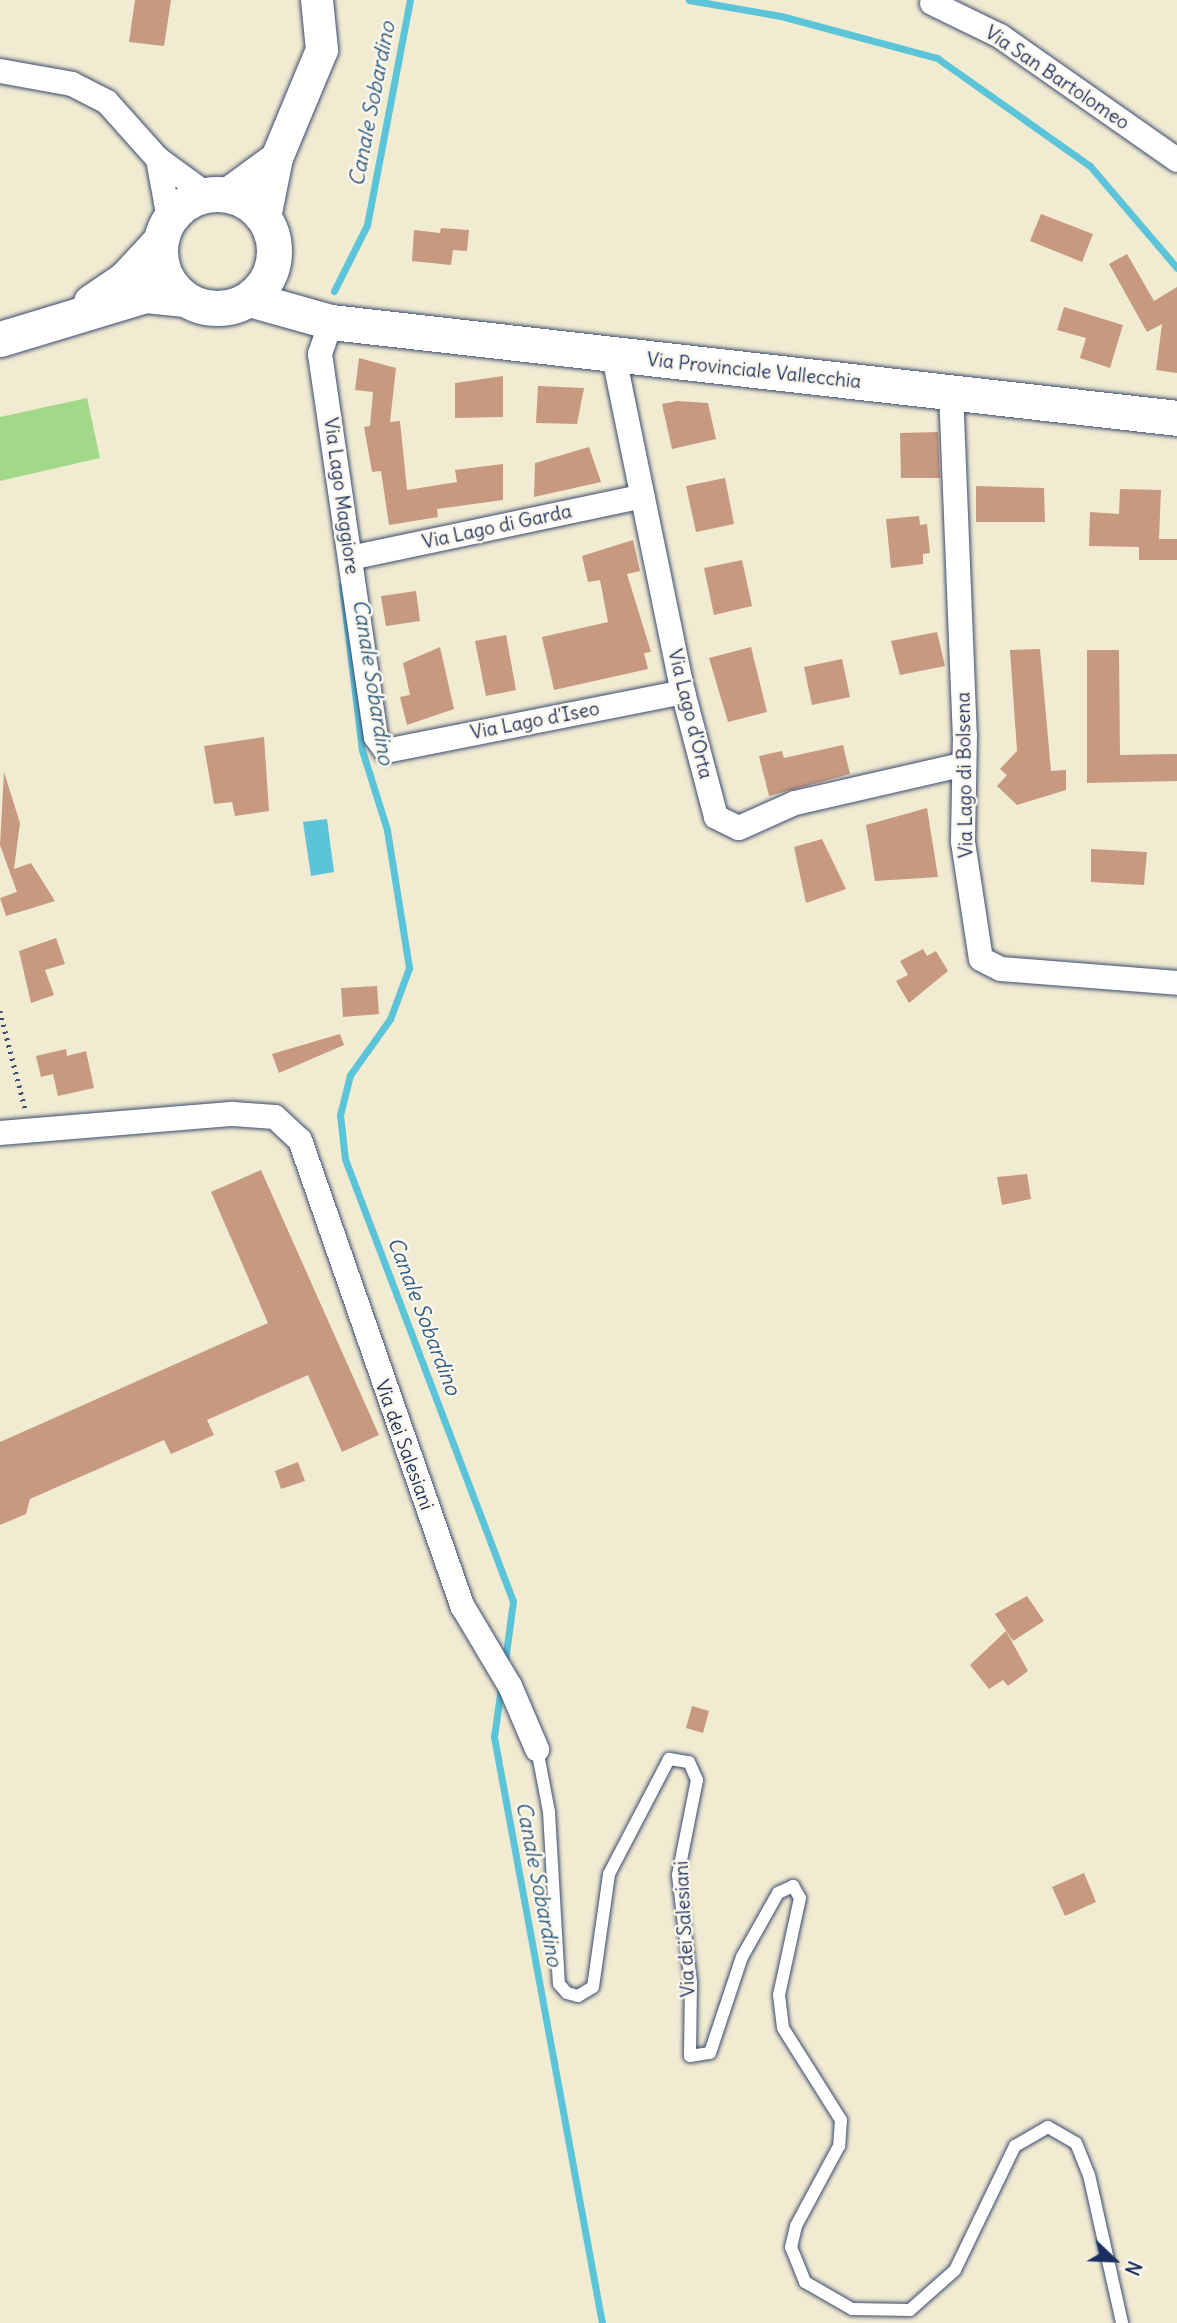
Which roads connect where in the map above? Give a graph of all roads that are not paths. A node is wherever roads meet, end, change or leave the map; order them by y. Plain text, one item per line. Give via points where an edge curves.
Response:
1 (317, 0) edge
2 (932, 3) dead end
3 (0, 71) edge
4 (278, 158) junction
5 (158, 159) junction
6 (1177, 160) edge
7 (217, 194) junction
8 (265, 218) junction
9 (165, 230) junction
10 (274, 262) junction
11 (185, 299) junction
12 (249, 299) junction
13 (331, 322) junction
14 (59, 323) junction
15 (0, 339) edge
16 (614, 357) junction
17 (951, 391) junction
18 (1177, 418) edge
19 (643, 496) junction
20 (350, 558) junction
21 (683, 692) junction
22 (386, 751) joint
23 (961, 765) junction
24 (1177, 983) edge
25 (0, 1133) edge
26 (537, 1749) joint
27 (1122, 2323) edge

1 - 4 street via 319,60
2 - 6 street, Via San Bartolomeo via 1000,36
3 - 5 street via 72,84 136,127
4 - 7 street
4 - 8 street
5 - 7 street
5 - 9 street
7 - 8 main road
7 - 9 main road
8 - 10 main road
9 - 11 main road via 164,273
9 - 14 main road via 124,280
10 - 12 main road
10 - 13 main road
11 - 12 main road via 218,309
11 - 14 main road via 146,295
12 - 13 main road, Via Provinciale Vallecchia
13 - 16 main road, Via Provinciale Vallecchia
13 - 20 street, Via Lago Maggiore via 320,354
14 - 15 main road
16 - 17 main road, Via Provinciale Vallecchia
16 - 19 street, Via Lago d'Orta
17 - 18 main road, Via Provinciale Vallecchia
17 - 23 street, Via Lago di Bolsena
19 - 20 street, Via Lago di Garda
19 - 21 street, Via Lago d'Orta
20 - 22 street, Via Lago Maggiore via 376,737
21 - 22 street, Via Lago d'Iseo
21 - 23 street, Via Lago d'Orta via 716,817 729,827 739,828 795,803
23 - 24 street, Via Lago di Bolsena via 963,842 981,958 1001,969
25 - 26 street, Via dei Salesiani via 233,1114 275,1117 300,1140 463,1607 503,1676
26 - 27 lane, Via dei Salesiani via 549,1812 559,1984 566,1993 578,1996 593,1987 609,1874 669,1759 689,1762 697,1780 678,1875 691,1982 690,2056 710,2053 742,1956 778,1893 793,1886 800,1898 779,1995 783,2028 841,2120 839,2146 796,2227 791,2247 805,2281 852,2309 910,2310 954,2270 1015,2146 1048,2127 1076,2143 1089,2175

